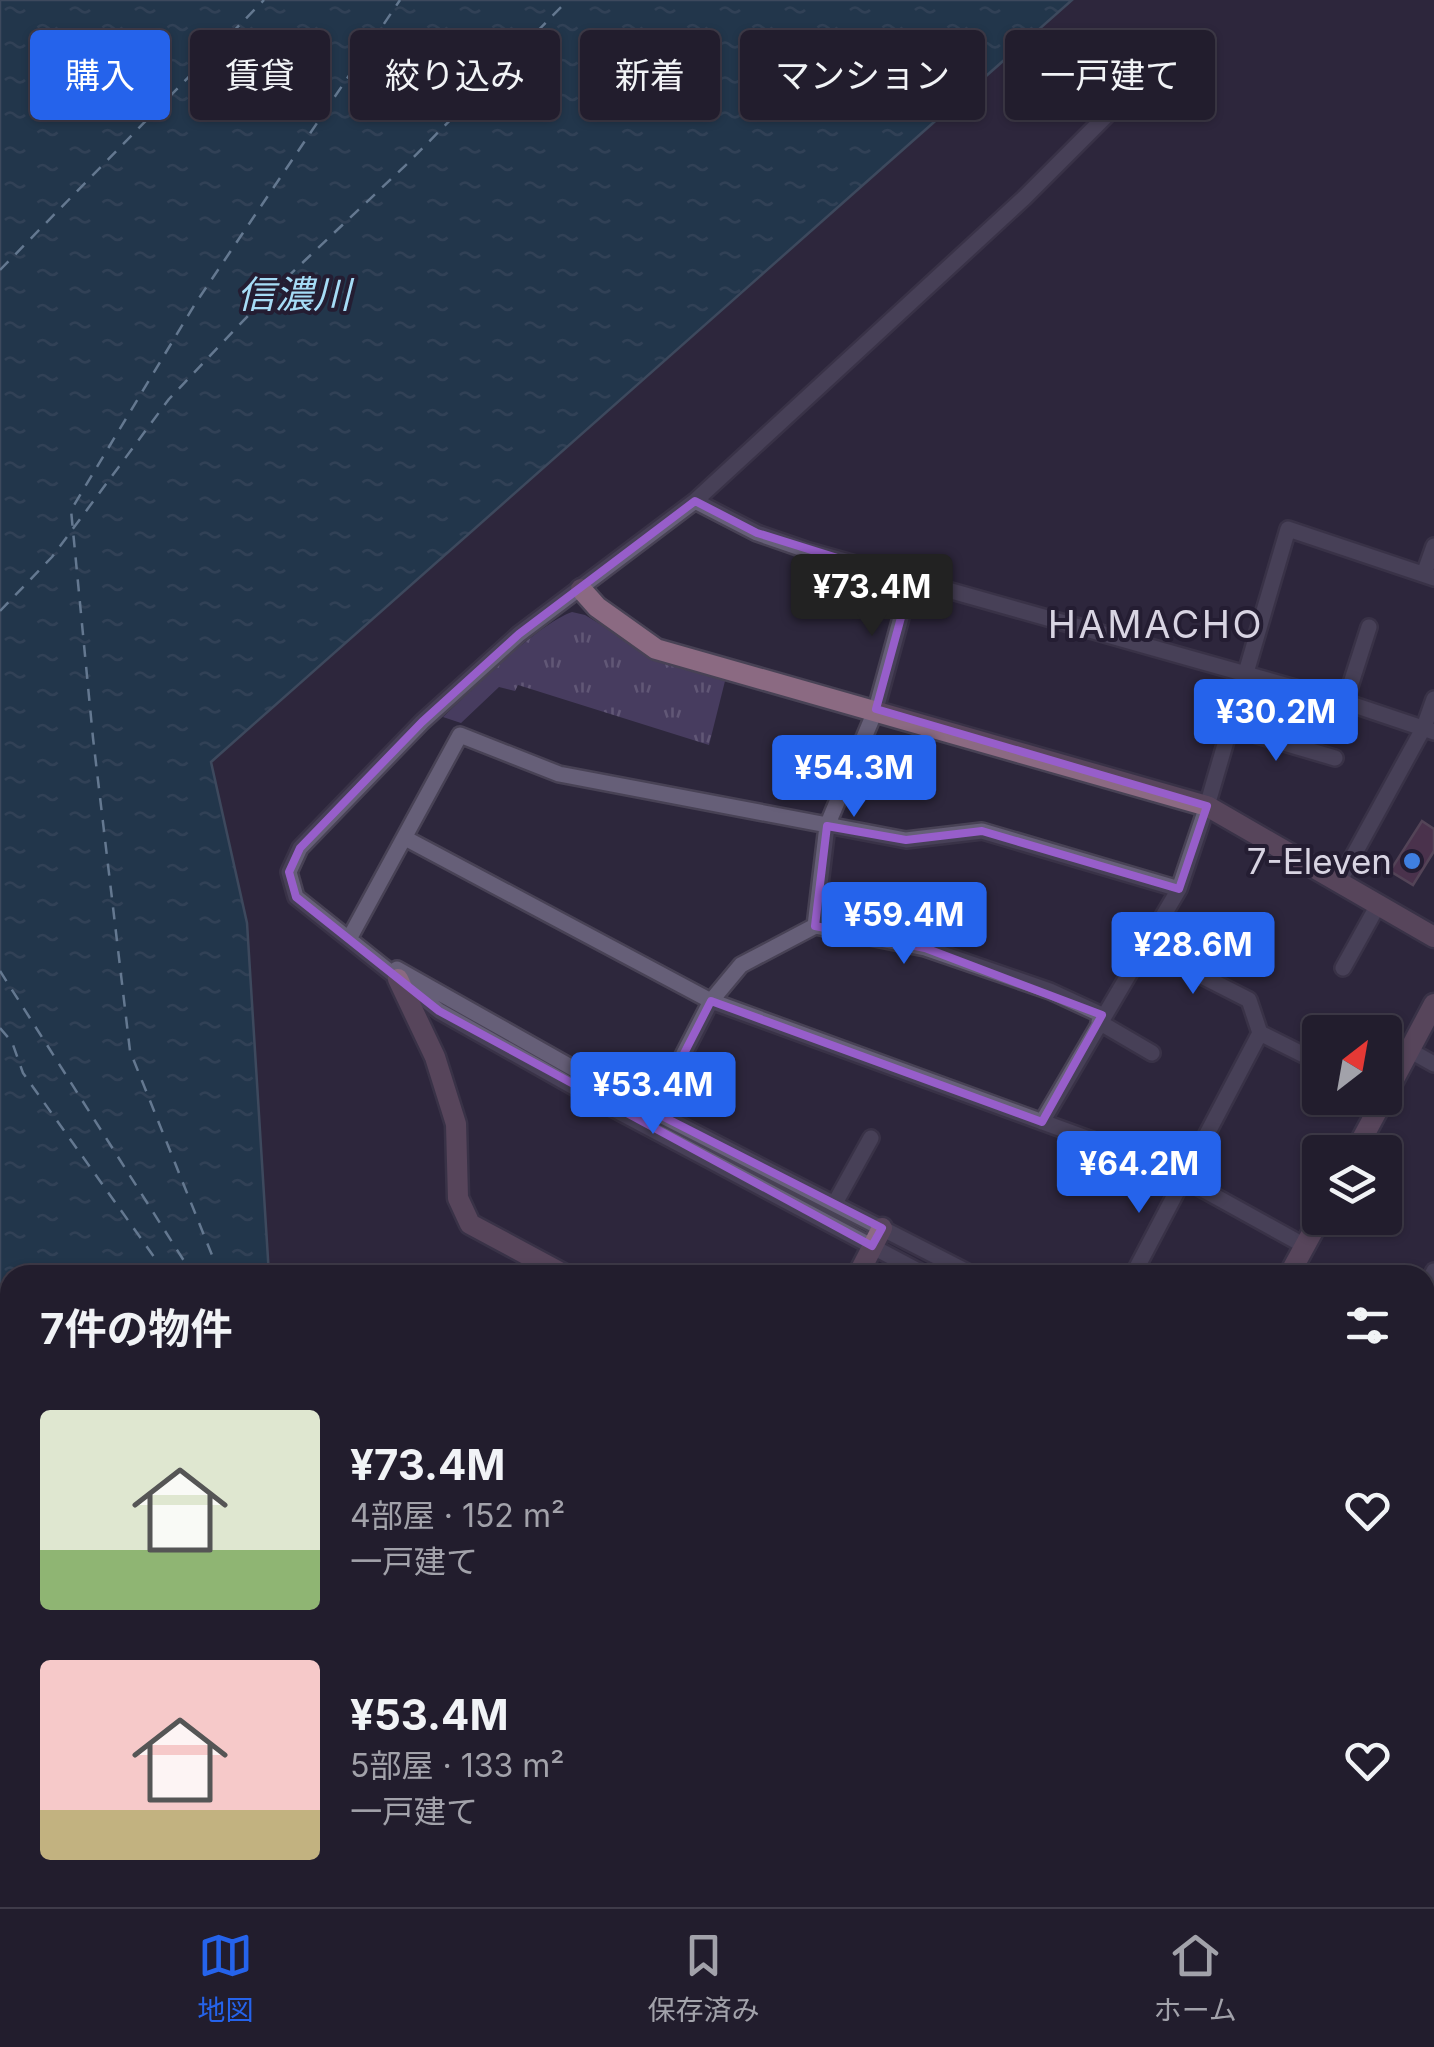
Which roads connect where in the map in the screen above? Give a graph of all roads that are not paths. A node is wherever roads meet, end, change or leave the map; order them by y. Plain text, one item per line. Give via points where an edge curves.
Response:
1 (1102, 120) edge
2 (695, 501) junction
3 (1434, 546) edge
4 (1429, 576) edge
5 (911, 581) junction
6 (580, 589) junction
7 (1369, 627) dead end
8 (1245, 675) junction
9 (1434, 698) edge
10 (1345, 702) junction
11 (876, 709) junction
12 (1230, 727) junction
13 (1429, 730) edge
14 (1336, 758) dead end
15 (1207, 806) junction
16 (826, 826) junction
17 (405, 838) junction
18 (1339, 882) junction
19 (1179, 888) junction
20 (1378, 905) junction
21 (815, 926) junction
22 (1434, 937) edge
23 (354, 944) junction
24 (1144, 946) junction
25 (1344, 968) dead end
26 (398, 980) junction
27 (712, 1001) junction
28 (1434, 1004) edge
29 (1100, 1018) junction
30 (1260, 1033) junction
31 (1409, 1050) junction
32 (1152, 1054) dead end
33 (1302, 1054) edge
34 (1402, 1063) edge
35 (1434, 1064) edge
36 (654, 1112) junction
37 (1042, 1122) junction
38 (870, 1138) dead end
39 (1184, 1179) junction
40 (835, 1203) junction
41 (1311, 1235) edge
42 (877, 1237) junction
43 (1305, 1246) junction
44 (546, 1265) edge
45 (863, 1265) edge
46 (913, 1265) edge
47 (948, 1265) edge
48 (1138, 1265) edge
49 (1295, 1265) edge

1 - 2 street
2 - 5 street via 757,532
2 - 6 street
3 - 4 street
4 - 8 street via 1288,529
5 - 8 street
5 - 11 street
6 - 11 street via 656,649
6 - 23 street via 518,634 300,848 289,872 296,897
7 - 10 street
8 - 10 street
8 - 12 street
9 - 13 street
10 - 13 street
11 - 15 street
11 - 16 street
12 - 14 street
12 - 15 street
13 - 18 street
15 - 18 street
15 - 19 street
16 - 17 street via 559,774 460,734
16 - 19 street via 906,840 982,831
16 - 21 street
17 - 23 street
17 - 27 street
18 - 20 street
19 - 24 street
20 - 22 street
20 - 25 street
21 - 27 street via 741,965
21 - 29 street via 925,948 1050,990
23 - 26 street
23 - 36 street
24 - 29 street
24 - 30 street via 1249,1000
26 - 42 street via 438,1012 604,1104
26 - 44 street via 435,1057 456,1124 458,1198 470,1224
27 - 36 street
27 - 37 street
28 - 31 street
29 - 32 street
29 - 37 street
30 - 33 street
30 - 39 street
31 - 34 street
31 - 35 street
36 - 40 street
37 - 39 street
38 - 40 street
39 - 43 street
39 - 48 street
40 - 42 street
41 - 43 street
42 - 45 street
42 - 46 street
42 - 47 street
43 - 49 street

